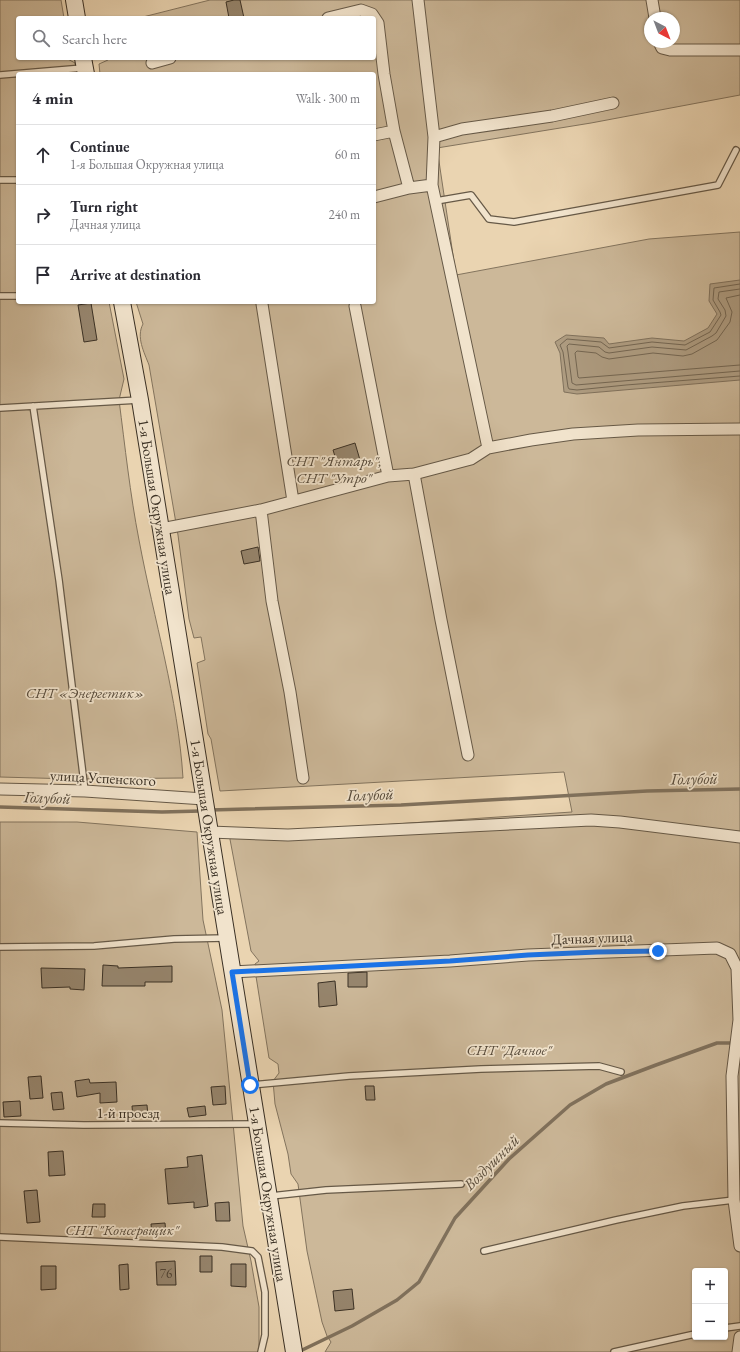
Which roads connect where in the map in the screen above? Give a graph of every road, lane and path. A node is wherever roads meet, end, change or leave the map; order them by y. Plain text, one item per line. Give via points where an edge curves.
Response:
1 (74, 0) edge
2 (418, 0) edge
3 (652, 0) edge
4 (654, 12) edge
5 (77, 16) edge
6 (336, 16) edge
7 (373, 16) edge
8 (376, 20) edge
9 (662, 48) edge
10 (740, 50) edge
11 (163, 60) edge
12 (152, 63) dead end
13 (85, 67) edge
14 (32, 72) edge
15 (16, 73) edge
16 (0, 75) edge
17 (379, 75) edge
18 (612, 103) dead end
19 (394, 131) junction
20 (376, 135) edge
21 (434, 137) junction
22 (736, 150) dead end
23 (0, 180) edge
24 (16, 180) edge
25 (432, 185) junction
26 (409, 188) junction
27 (376, 196) edge
28 (436, 201) junction
29 (0, 296) edge
30 (16, 296) edge
31 (122, 304) edge
32 (262, 304) dead end
33 (355, 306) dead end
34 (140, 400) junction
35 (34, 406) junction
36 (0, 408) edge
37 (740, 429) edge
38 (488, 448) junction
39 (414, 474) junction
40 (388, 476) junction
41 (293, 501) junction
42 (261, 510) junction
43 (161, 529) junction
44 (468, 755) dead end
45 (303, 778) dead end
46 (0, 789) edge
47 (85, 792) junction
48 (204, 799) junction
49 (209, 827) junction
50 (740, 837) edge
51 (226, 938) junction
52 (0, 947) edge
53 (232, 972) junction
54 (621, 1072) dead end
55 (250, 1085) junction
56 (0, 1123) edge
57 (256, 1124) junction
58 (461, 1184) dead end
59 (268, 1196) junction
60 (734, 1200) junction
61 (0, 1237) edge
62 (740, 1246) edge
63 (484, 1251) dead end
64 (740, 1326) edge
65 (728, 1328) edge
66 (692, 1335) edge
67 (740, 1337) edge
68 (261, 1352) edge
69 (294, 1352) edge
70 (614, 1352) edge
71 (738, 1352) edge

1 - 5 street
2 - 21 street
3 - 4 street
6 - 7 street via 361,10
8 - 17 street
9 - 10 street
11 - 12 street
13 - 14 lane
15 - 16 lane
17 - 19 street
18 - 21 street via 552,116 462,129
19 - 20 street
19 - 26 street
21 - 25 street
22 - 28 lane via 718,185 514,222 488,218 471,195
23 - 24 lane
25 - 26 street
25 - 28 street
26 - 27 street
28 - 38 street
29 - 30 lane
31 - 34 street, 1-я Большая Окружная улица
32 - 41 street
33 - 40 street
34 - 35 lane
34 - 43 street, 1-я Большая Окружная улица
35 - 36 lane
35 - 47 lane
37 - 38 street via 638,430 573,434
38 - 39 street via 471,459
39 - 40 street
39 - 44 street via 440,620
40 - 41 street
41 - 42 street
42 - 43 street
42 - 45 street via 272,601 290,692
43 - 48 street, 1-я Большая Окружная улица
46 - 47 street, улица Успенского
47 - 48 street, улица Успенского
48 - 49 street, 1-я Большая Окружная улица
49 - 50 street via 288,835 591,820
49 - 51 street, 1-я Большая Окружная улица
51 - 52 lane via 174,939 94,946
51 - 53 street, 1-я Большая Окружная улица
53 - 55 street, 1-я Большая Окружная улица
53 - 60 street, Дачная улица via 528,955 718,948 730,954 737,968 739,1020 732,1076
54 - 55 lane via 599,1066 481,1069 349,1076
55 - 57 street, 1-я Большая Окружная улица
56 - 57 lane, 1-й проезд
57 - 59 street, 1-я Большая Окружная улица
58 - 59 lane via 326,1190
59 - 69 street, 1-я Большая Окружная улица
60 - 62 street, Дачная улица
60 - 63 lane via 683,1206
61 - 68 lane via 222,1247 252,1251 258,1257 265,1292 265,1335
64 - 65 lane
66 - 70 lane
67 - 71 street

